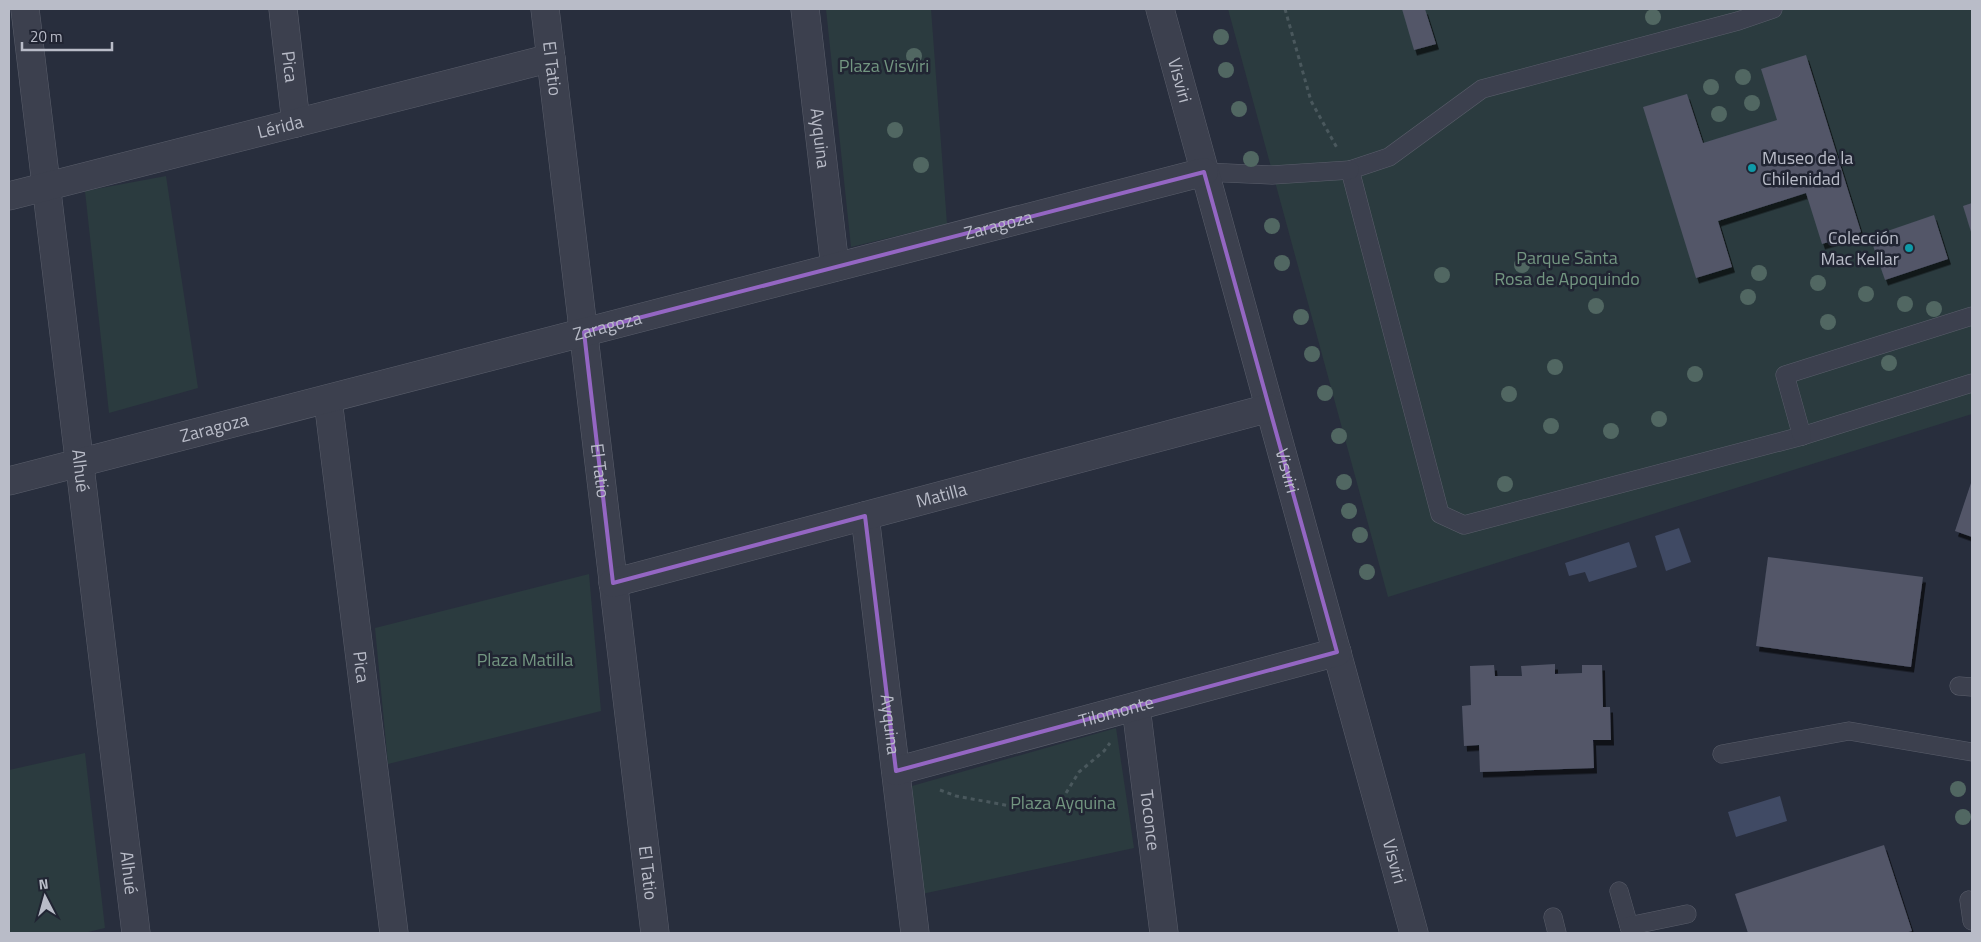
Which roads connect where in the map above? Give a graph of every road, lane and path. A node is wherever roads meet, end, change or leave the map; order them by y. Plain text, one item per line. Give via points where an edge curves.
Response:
1 (25, 9) edge
2 (283, 9) edge
3 (545, 9) edge
4 (805, 9) edge
5 (1160, 9) edge
6 (1285, 9) edge
7 (1773, 9) edge
8 (551, 58) junction
9 (296, 123) junction
10 (1350, 170) junction
11 (1204, 172) junction
12 (46, 186) junction
13 (9, 196) edge
14 (835, 267) junction
15 (1972, 316) edge
16 (584, 332) junction
17 (1972, 383) edge
18 (328, 400) junction
19 (1269, 408) junction
20 (1802, 436) junction
21 (80, 463) junction
22 (9, 481) edge
23 (865, 516) junction
24 (614, 583) junction
25 (1337, 652) junction
26 (1136, 706) junction
27 (1972, 752) edge
28 (1722, 754) dead end
29 (896, 771) junction
30 (939, 789) dead end
31 (1066, 793) dead end
32 (1016, 807) dead end
33 (1619, 892) dead end
34 (1968, 900) dead end
35 (1686, 914) dead end
36 (1972, 921) edge
37 (1630, 930) edge
38 (136, 933) edge
39 (394, 933) edge
40 (655, 933) edge
41 (915, 933) edge
42 (1164, 933) edge
43 (1414, 933) edge

1 - 12 street, Alhué
2 - 9 street, Pica
3 - 8 street, El Tatio
4 - 14 street, Ayquina
5 - 11 street, Visviri
6 - 10 path via 1311,101
7 - 10 lane via 1482,89 1389,157
8 - 9 street, Lérida
8 - 16 street, El Tatio
9 - 12 street, Lérida
10 - 11 lane via 1272,175
10 - 20 lane via 1440,514 1464,525
11 - 14 street, Zaragoza
11 - 19 street, Visviri
12 - 13 street, Lérida
12 - 21 street, Alhué
14 - 16 street, Zaragoza
15 - 20 lane via 1785,375
16 - 18 street, Zaragoza
16 - 24 street, El Tatio
17 - 20 lane
18 - 21 street, Zaragoza
18 - 39 street, Pica
19 - 23 street, Matilla
19 - 25 street, Visviri
21 - 22 street, Zaragoza
21 - 38 street, Alhué
23 - 24 street, Matilla
23 - 29 street, Ayquina
24 - 40 street, El Tatio
25 - 26 street, Tilomonte
25 - 43 street, Visviri
26 - 29 street, Tilomonte
26 - 31 path via 1104,751 1079,772
26 - 42 street, Toconce
27 - 28 lane via 1848,730
29 - 41 street, Ayquina
30 - 32 path via 956,796
33 - 37 lane
34 - 36 lane
35 - 37 lane

